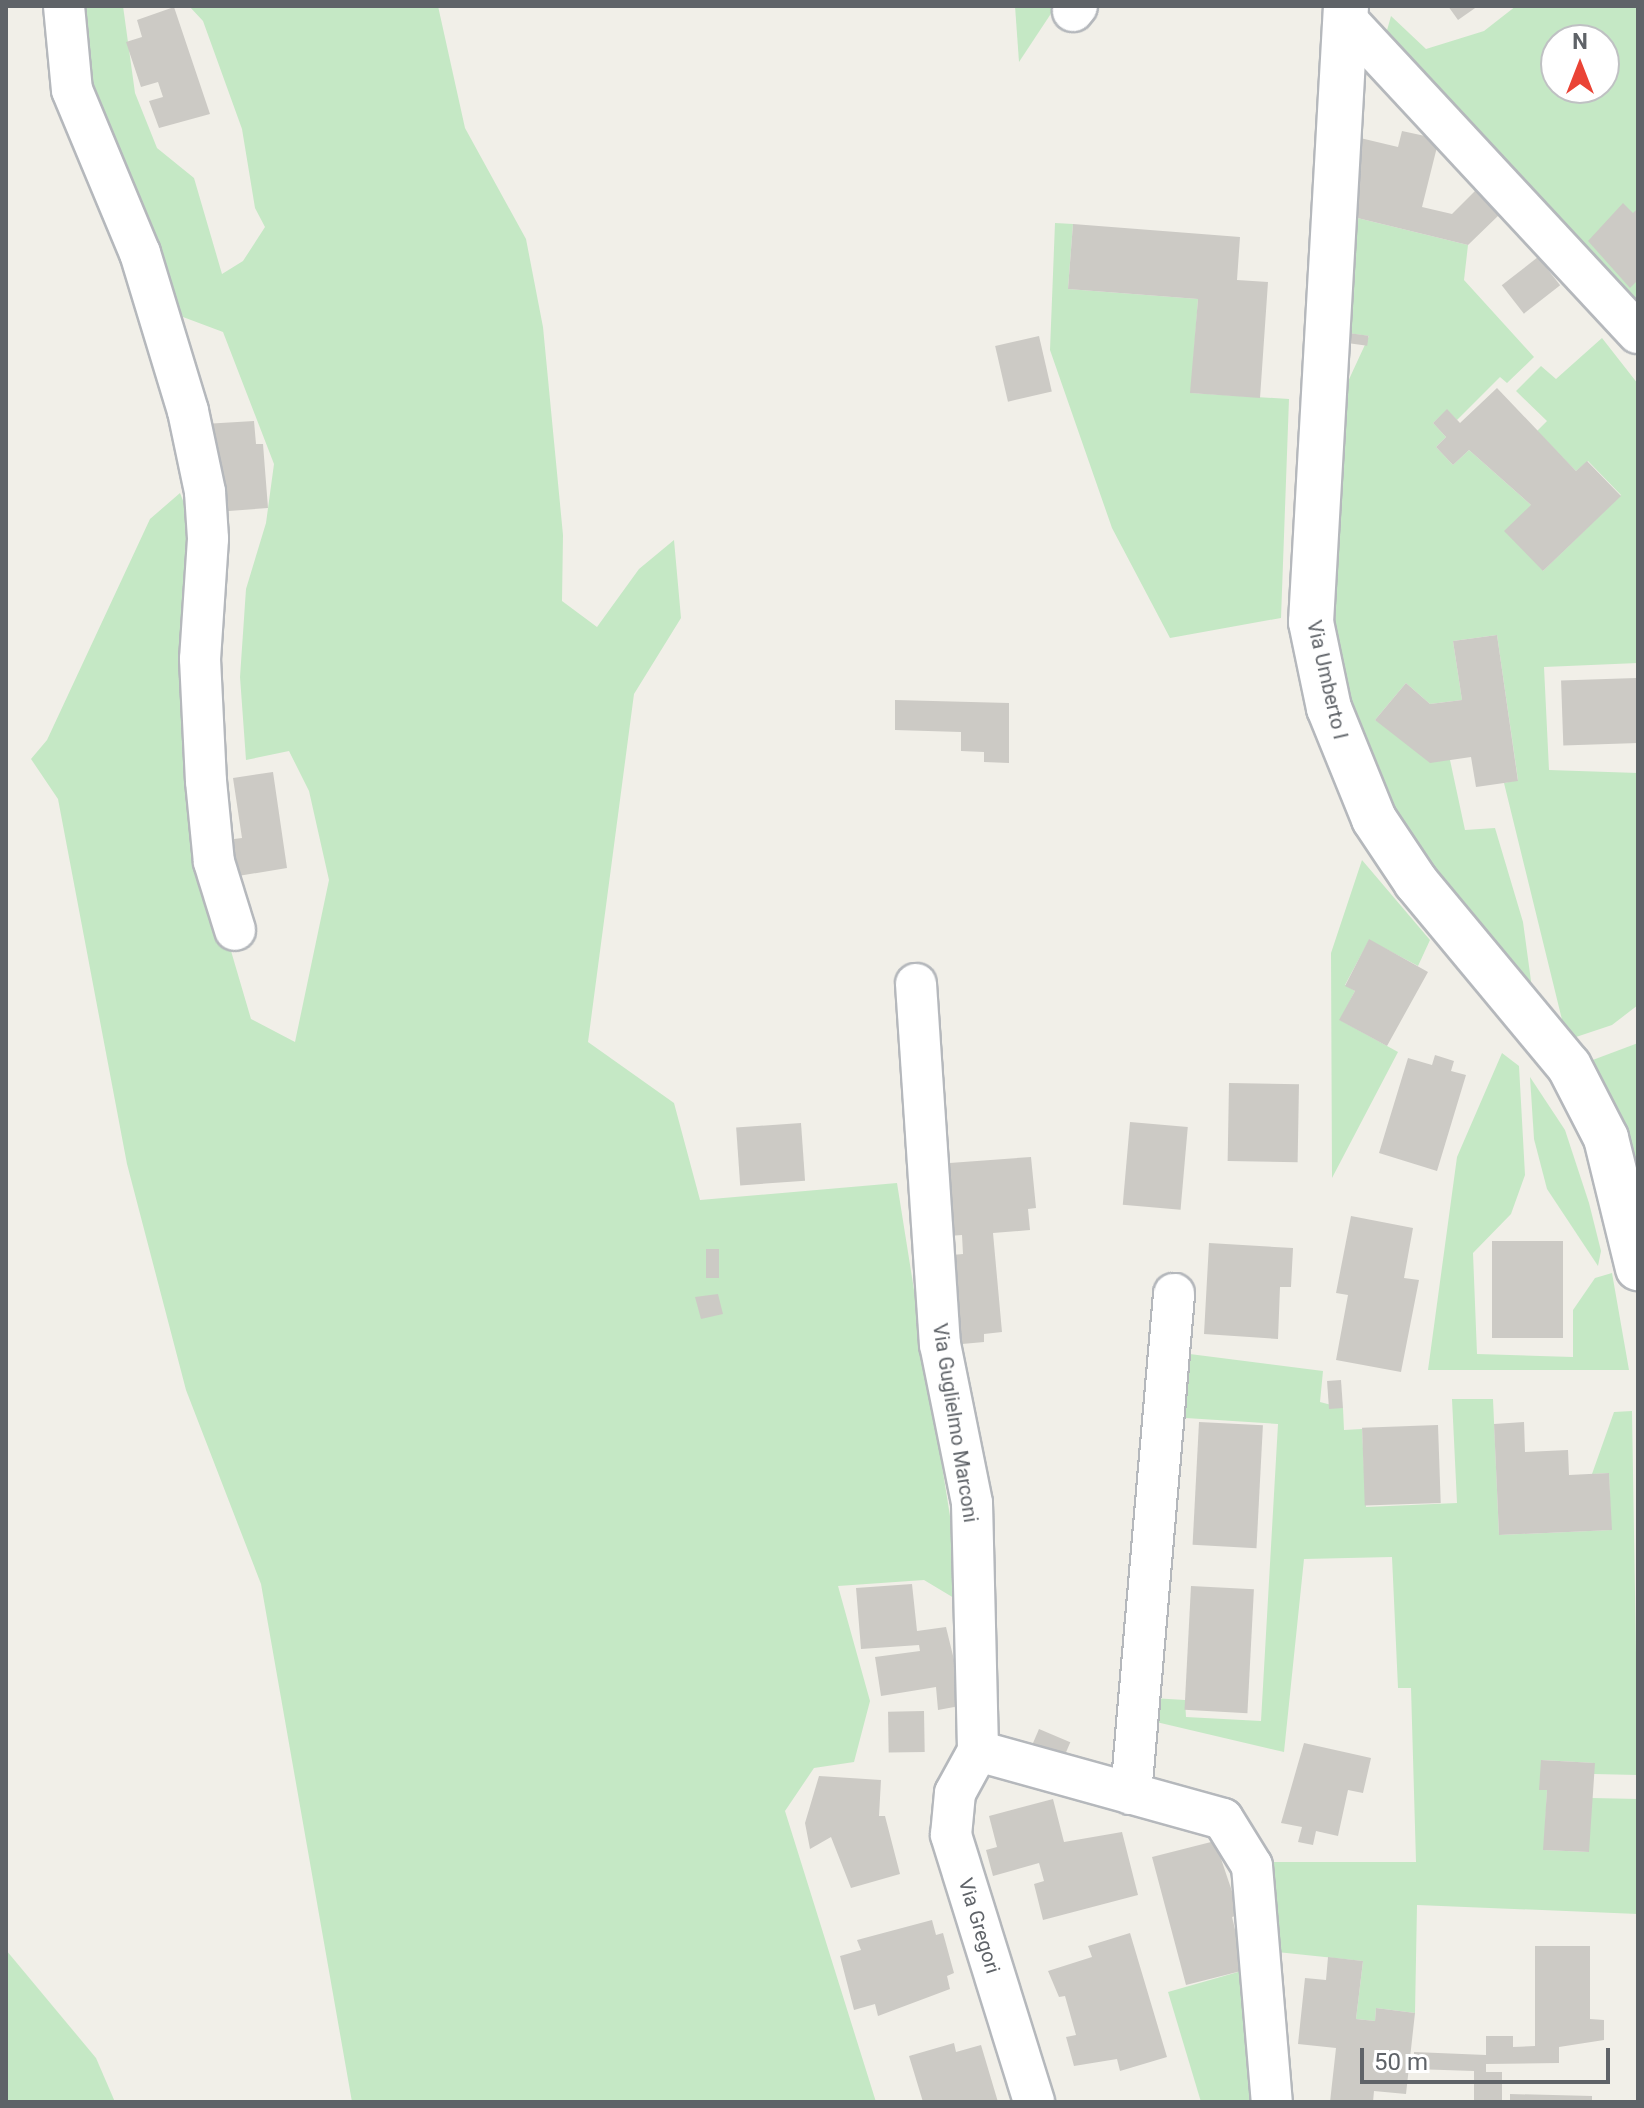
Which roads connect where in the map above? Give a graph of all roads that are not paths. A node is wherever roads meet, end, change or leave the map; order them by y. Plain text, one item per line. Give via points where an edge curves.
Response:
1 (64, 6) edge
2 (1346, 12) edge
3 (1638, 333) edge
4 (235, 930) dead end
5 (916, 984) dead end
6 (1638, 1268) edge
7 (1174, 1294) dead end
8 (978, 1751) junction
9 (1131, 1794) junction
10 (1034, 2102) edge
11 (1272, 2102) edge

1 - 4 street via 72,90 140,253 184,397 205,492 208,539 200,659 206,781 214,862
2 - 3 street
2 - 6 main road, Via Umberto I via 1311,622 1329,708 1374,819 1416,882 1569,1066 1606,1138
5 - 8 street, Via Guglielmo Marconi via 940,1344 972,1503
7 - 9 street
8 - 9 street
8 - 10 street, Via Gregori via 955,1793 951,1835
9 - 11 street via 1223,1819 1252,1866

